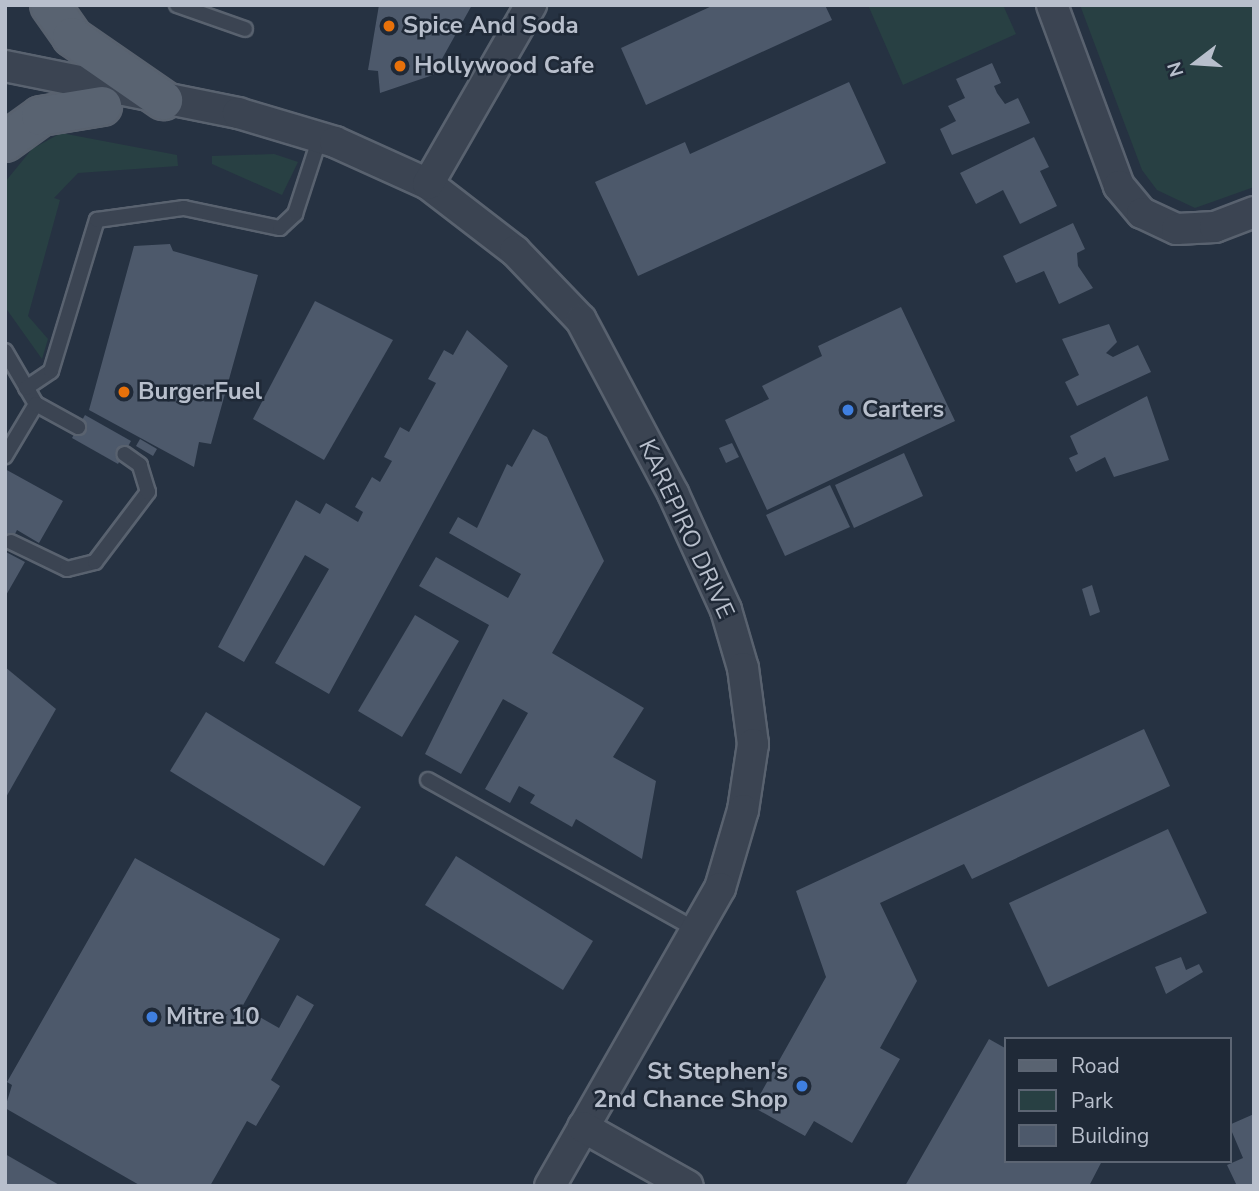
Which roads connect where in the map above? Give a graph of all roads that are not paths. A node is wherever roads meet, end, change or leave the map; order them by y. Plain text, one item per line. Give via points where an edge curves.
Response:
1 (50, 5) edge
2 (177, 5) edge
3 (531, 5) edge
4 (1052, 5) edge
5 (245, 29) dead end
6 (5, 66) edge
7 (5, 85) edge
8 (163, 100) junction
9 (102, 106) junction
10 (320, 137) junction
11 (5, 142) edge
12 (428, 184) junction
13 (1254, 212) edge
14 (5, 351) edge
15 (26, 388) junction
16 (36, 404) junction
17 (78, 427) dead end
18 (124, 454) dead end
19 (5, 456) edge
20 (11, 542) dead end
21 (428, 780) dead end
22 (696, 930) junction
23 (583, 1127) junction
24 (550, 1186) edge
25 (688, 1186) edge

1 - 8 main road via 72,37
2 - 5 lane
3 - 12 street
4 - 13 street via 1119,186 1142,213 1177,229 1215,227
6 - 8 street, KAREPIRO DRIVE via 101,80
7 - 9 street, KAREPIRO DRIVE
8 - 9 street, KAREPIRO DRIVE
8 - 10 street, KAREPIRO DRIVE
9 - 11 main road via 41,116
10 - 12 street, KAREPIRO DRIVE
10 - 15 lane via 285,226 272,229 184,208 97,220 51,371
12 - 22 street, KAREPIRO DRIVE via 515,251 581,320 726,610 743,668 753,744 743,810 720,888
14 - 15 lane
15 - 16 lane
16 - 17 lane
16 - 19 lane
18 - 20 lane via 140,465 148,492 95,562 67,569
21 - 22 lane
22 - 23 street, KAREPIRO DRIVE
23 - 24 street, KAREPIRO DRIVE
23 - 25 street

